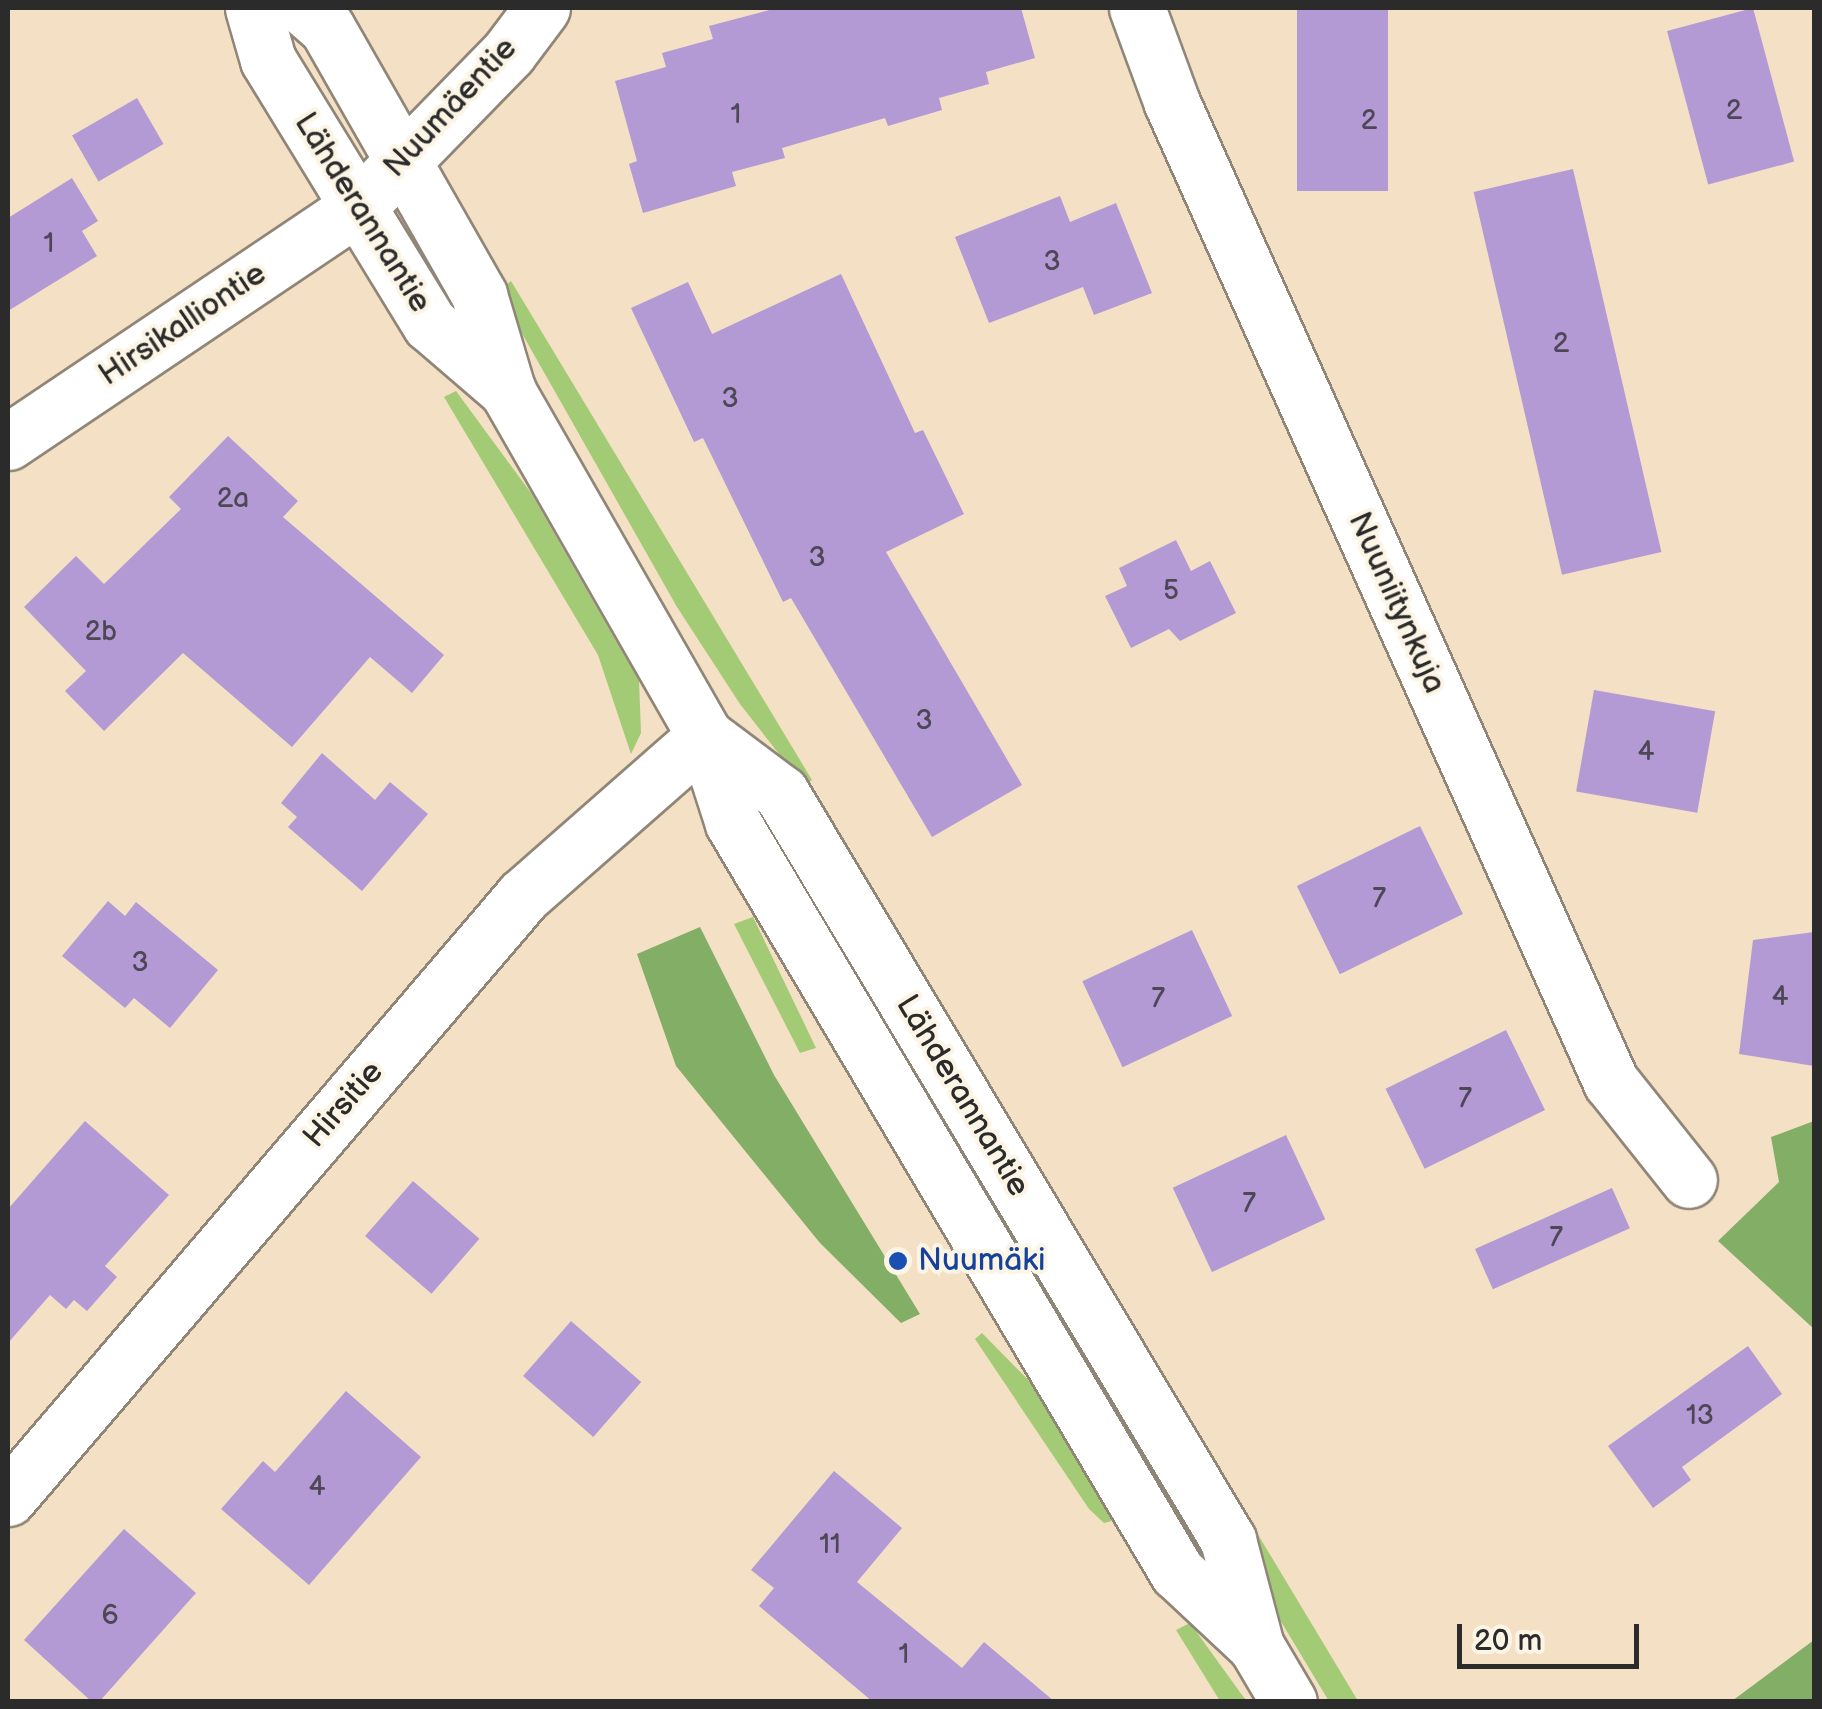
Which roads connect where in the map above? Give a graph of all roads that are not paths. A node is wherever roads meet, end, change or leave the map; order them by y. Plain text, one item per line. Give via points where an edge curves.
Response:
1 (253, 8) edge
2 (304, 8) edge
3 (542, 8) edge
4 (1137, 8) edge
5 (402, 160) junction
6 (358, 206) junction
7 (508, 392) junction
8 (8, 442) edge
9 (705, 736) junction
10 (1689, 1180) dead end
11 (8, 1498) edge
12 (1289, 1702) edge

1 - 6 street, Lähderannantie via 268,60
2 - 5 street, Lähderannantie via 327,28
3 - 5 street, Nuumäentie
4 - 10 street, Nuuniitynkuja via 1180,121 1611,1082
5 - 6 street, Nuumäentie
5 - 7 street, Lähderannantie via 478,295
6 - 7 street, Lähderannantie via 430,324
6 - 8 street, Hirsikalliontie
7 - 9 street, Lähderannantie
9 - 11 street, Hirsitie via 523,896
9 - 12 street, Lähderannantie via 790,807 1228,1540 1256,1646

